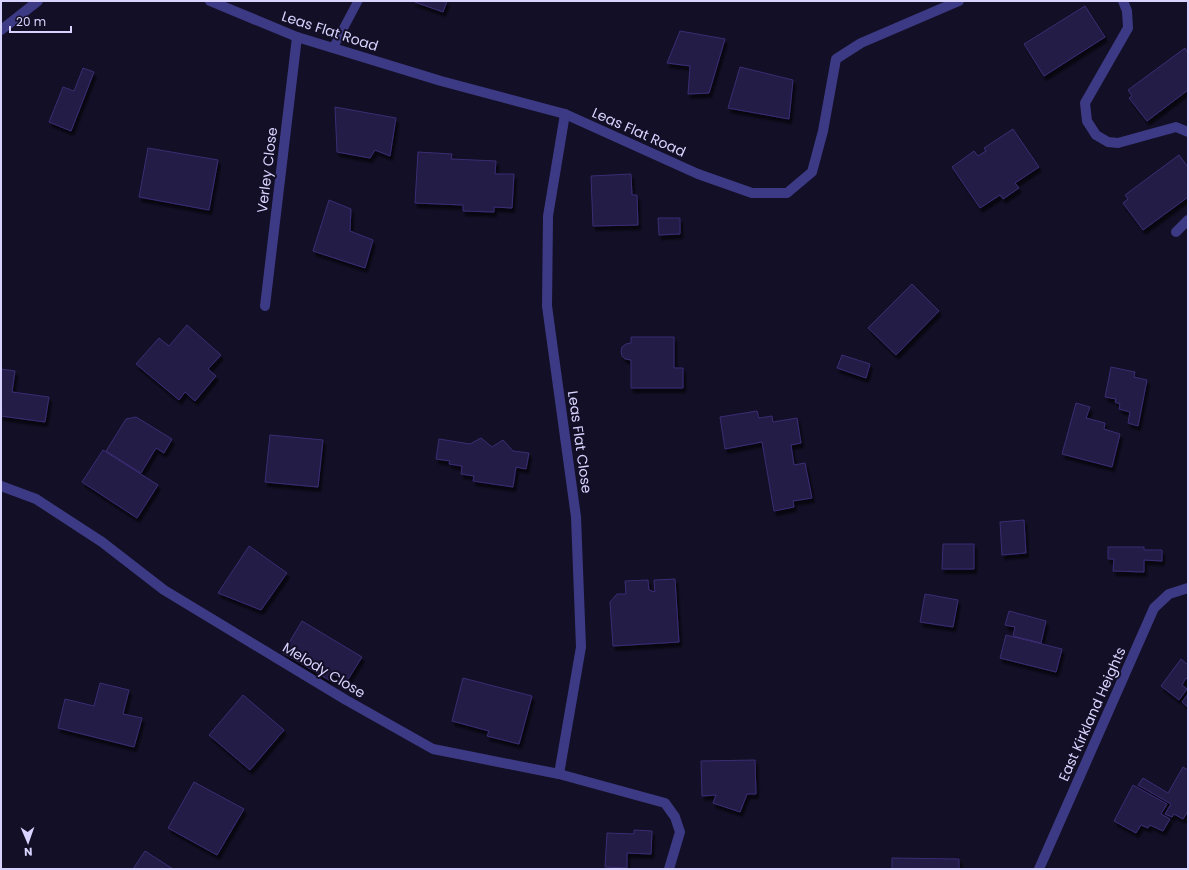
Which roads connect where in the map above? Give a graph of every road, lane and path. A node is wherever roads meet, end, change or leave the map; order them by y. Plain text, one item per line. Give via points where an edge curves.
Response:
1 (38, 1) edge
2 (210, 1) edge
3 (358, 1) edge
4 (959, 1) edge
5 (1123, 1) edge
6 (1, 30) edge
7 (297, 37) junction
8 (333, 48) junction
9 (565, 114) junction
10 (1188, 132) edge
11 (1188, 220) edge
12 (1176, 232) dead end
13 (265, 306) dead end
14 (1, 486) edge
15 (1188, 588) edge
16 (559, 774) junction
17 (669, 869) edge
18 (1039, 869) edge

1 - 6 street
2 - 7 street, Leas Flat Road
3 - 8 lane
4 - 9 street, Leas Flat Road via 861,43 836,59 823,131 812,172 787,193 752,193 698,174
5 - 10 street via 1128,11 1128,28 1085,103 1087,121 1096,135 1108,142 1118,143 1176,127
7 - 8 street, Leas Flat Road
7 - 13 street, Verley Close
8 - 9 street, Leas Flat Road
9 - 16 street, Leas Flat Close via 548,216 547,306 576,518 581,647
11 - 12 street
14 - 16 street, Melody Close via 36,498 102,542 164,590 346,700 433,749
15 - 18 street, East Kirkland Heights via 1169,594 1154,608
16 - 17 street, Melody Close via 665,803 675,817 680,832

